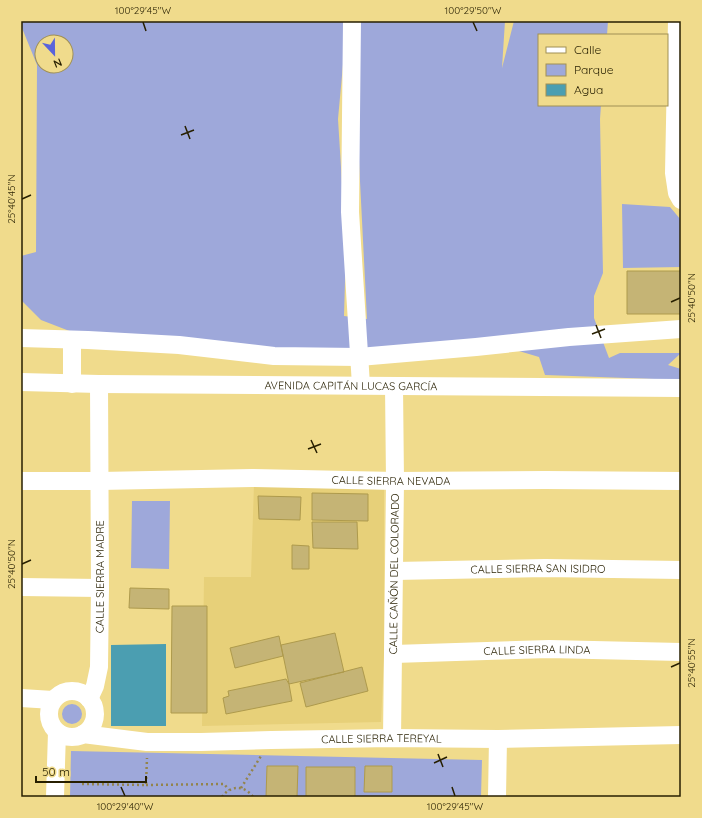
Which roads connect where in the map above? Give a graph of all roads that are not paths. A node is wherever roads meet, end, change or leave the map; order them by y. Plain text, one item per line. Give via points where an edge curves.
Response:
1 (352, 21) edge
2 (677, 21) edge
3 (681, 200) edge
4 (681, 329) edge
5 (21, 338) edge
6 (72, 340) junction
7 (359, 357) junction
8 (21, 382) edge
9 (72, 384) junction
10 (99, 384) junction
11 (361, 385) junction
12 (394, 386) junction
13 (681, 388) edge
14 (21, 481) edge
15 (396, 481) junction
16 (681, 481) edge
17 (100, 482) junction
18 (681, 570) edge
19 (395, 571) junction
20 (21, 587) edge
21 (100, 588) junction
22 (681, 652) edge
23 (394, 654) junction
24 (21, 698) edge
25 (89, 699) junction
26 (54, 700) junction
27 (57, 732) junction
28 (83, 734) junction
29 (681, 736) edge
30 (392, 738) junction
31 (498, 739) junction
32 (55, 797) edge
33 (497, 797) edge

1 - 7 street via 350,212
2 - 3 street via 674,174 677,193
4 - 7 street
5 - 6 street
6 - 7 street via 179,345 274,356
6 - 9 street
7 - 11 street
8 - 9 street, AVENIDA CAPITÁN LUCAS GARCÍA
9 - 10 street, AVENIDA CAPITÁN LUCAS GARCÍA
10 - 11 street, AVENIDA CAPITÁN LUCAS GARCÍA
10 - 17 street, CALLE SIERRA MADRE
11 - 12 street, AVENIDA CAPITÁN LUCAS GARCÍA
12 - 13 street, AVENIDA CAPITÁN LUCAS GARCÍA
12 - 15 street, CALLE CAÑÓN DEL COLORADO
14 - 17 street, CALLE SIERRA NEVADA
15 - 16 street, CALLE SIERRA NEVADA
15 - 17 street, CALLE SIERRA NEVADA via 252,478
15 - 19 street, CALLE CAÑÓN DEL COLORADO
17 - 21 street, CALLE SIERRA MADRE
18 - 19 street, CALLE SIERRA SAN ISIDRO via 545,568
19 - 23 street, CALLE CAÑÓN DEL COLORADO
20 - 21 street
21 - 25 street, CALLE SIERRA MADRE via 99,668
22 - 23 street, CALLE SIERRA LINDA via 550,649
23 - 30 street, CALLE CAÑÓN DEL COLORADO
24 - 26 street
25 - 26 street via 75,691 63,693
25 - 28 street via 94,706 94,722
26 - 27 street via 49,711 50,722
27 - 28 street via 74,737
27 - 32 street
28 - 30 street, CALLE SIERRA TEREYAL via 148,742
29 - 31 street, CALLE SIERRA TEREYAL
30 - 31 street, CALLE SIERRA TEREYAL
31 - 33 street

